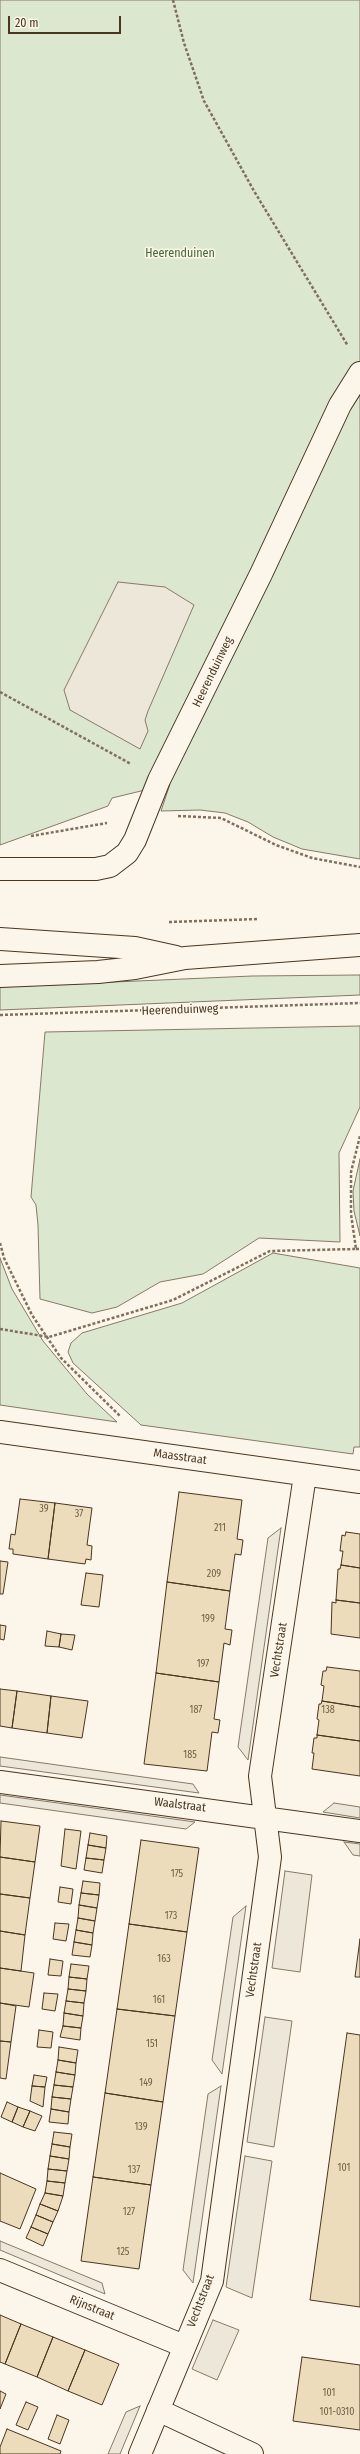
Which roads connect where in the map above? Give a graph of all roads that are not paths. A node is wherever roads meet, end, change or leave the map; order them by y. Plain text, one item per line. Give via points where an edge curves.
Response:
1 (360, 373) edge
2 (0, 868) edge
3 (0, 939) edge
4 (360, 946) edge
5 (185, 958) junction
6 (0, 976) edge
7 (0, 1432) edge
8 (305, 1475) junction
9 (360, 1482) edge
10 (0, 1782) edge
11 (264, 1817) junction
12 (360, 1830) edge
13 (0, 2270) edge
14 (184, 2346) junction
15 (158, 2410) junction
16 (140, 2454) edge
17 (252, 2454) edge

1 - 2 street, Heerenduinweg via 340,405 261,574 159,780 128,853 110,866 96,869
3 - 5 street via 135,948
4 - 5 street
5 - 6 street via 98,972
7 - 8 street, Maasstraat
8 - 9 street, Maasstraat
8 - 11 street, Vechtstraat via 260,1776
10 - 11 street, Waalstraat
11 - 12 street, Waalstraat
11 - 14 street, Vechtstraat via 270,1858 212,2281
13 - 14 street, Rijnstraat
14 - 15 street, Vechtstraat
15 - 16 street, Vechtstraat
15 - 17 street

